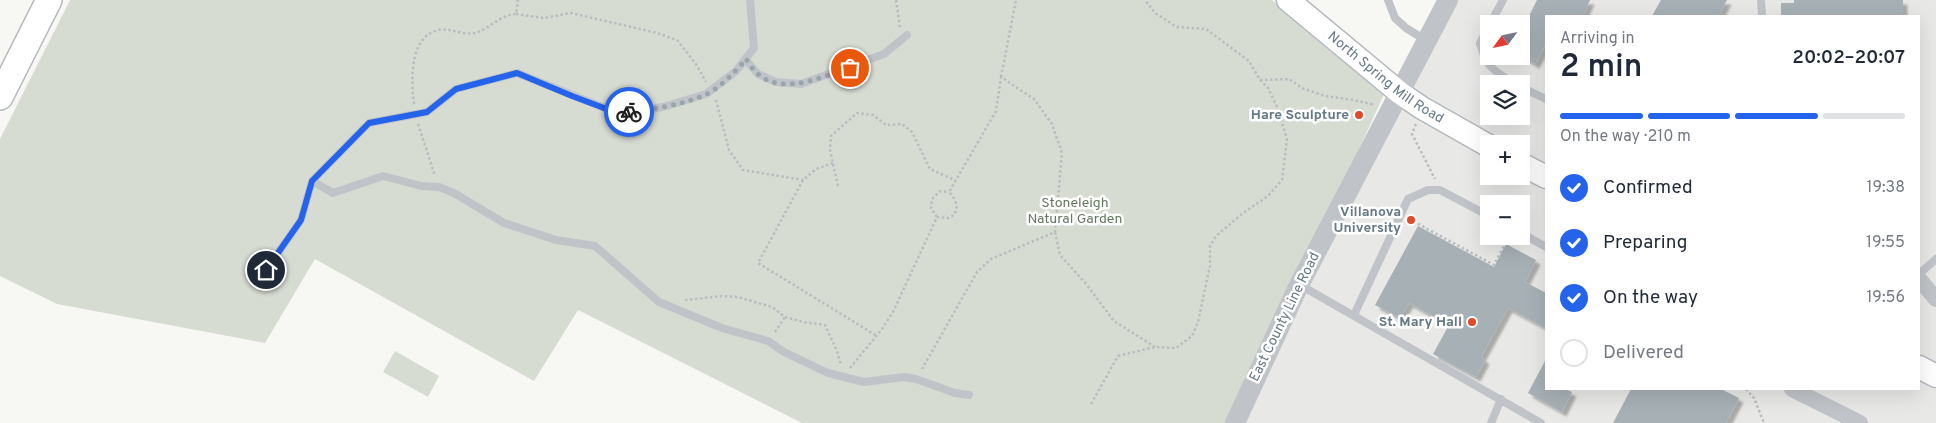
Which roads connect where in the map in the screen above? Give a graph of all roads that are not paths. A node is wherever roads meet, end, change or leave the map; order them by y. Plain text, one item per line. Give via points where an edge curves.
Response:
1 (49, 0) edge
2 (750, 0) edge
3 (1288, 0) edge
4 (1388, 0) edge
5 (1448, 0) edge
6 (1503, 0) edge
7 (1761, 0) edge
8 (1495, 15) edge
9 (1762, 15) edge
10 (904, 34) road end
11 (1427, 41) junction
12 (746, 59) junction
13 (1488, 65) edge
14 (1501, 75) edge
15 (1530, 91) edge
16 (0, 97) edge
17 (1545, 99) edge
18 (1396, 101) junction
19 (1480, 141) edge
20 (1530, 169) edge
21 (1545, 176) edge
22 (312, 181) junction
23 (1480, 211) edge
24 (1530, 238) edge
25 (1545, 246) edge
26 (1936, 259) edge
27 (266, 270) dead end
28 (1920, 273) edge
29 (1920, 280) edge
30 (1299, 285) junction
31 (1936, 299) edge
32 (1354, 315) junction
33 (1794, 390) edge
34 (969, 396) dead end
35 (1502, 399) junction
36 (1235, 423) edge
37 (1491, 423) edge
38 (1541, 423) edge
39 (1860, 423) edge

1 - 16 main road
2 - 12 lane via 754,48
3 - 18 main road, North Spring Mill Road
4 - 11 lane via 1396,18
5 - 11 street, East County Line Road
6 - 8 lane
7 - 9 lane
10 - 12 lane via 884,54 800,84 776,82 758,74
11 - 18 street, East County Line Road
12 - 22 lane via 706,94 663,107 620,114 517,73 456,89 427,112 369,123
13 - 14 lane
15 - 17 lane
18 - 19 main road, North Spring Mill Road via 1422,108
18 - 30 street, East County Line Road
20 - 21 main road
22 - 27 lane via 301,220
22 - 34 lane via 333,193 383,176 439,187 504,223 556,240 595,246 659,302 722,328 768,341 820,369 846,374 864,382 904,377 916,379
23 - 32 lane via 1440,190 1428,190 1408,199
24 - 25 lane
26 - 28 lane
29 - 31 street
30 - 32 lane
30 - 36 street, East County Line Road
32 - 35 lane
33 - 39 street
35 - 37 lane
35 - 38 lane

